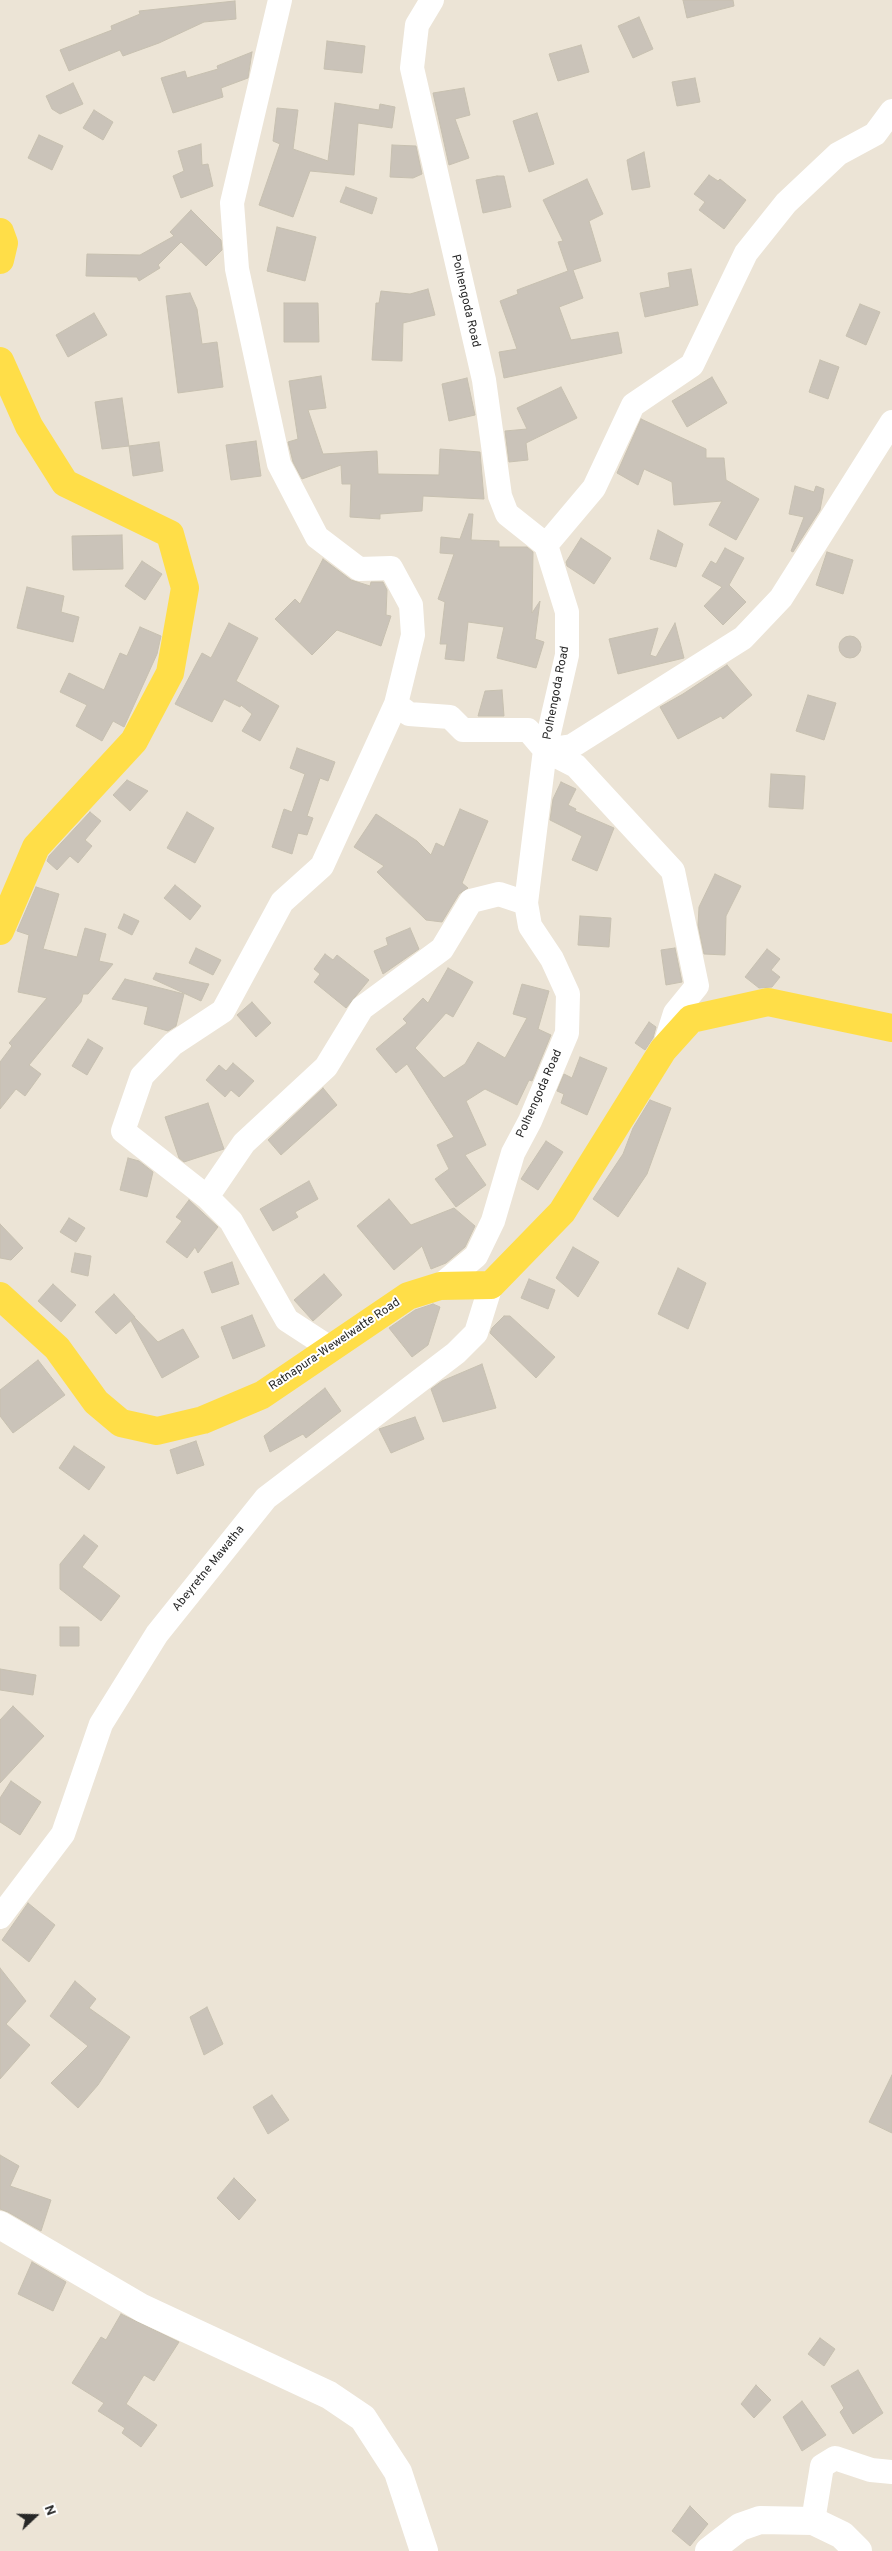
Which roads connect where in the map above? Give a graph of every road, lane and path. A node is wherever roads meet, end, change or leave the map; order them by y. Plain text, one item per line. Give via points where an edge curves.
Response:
1 (280, 0) edge
2 (432, 0) edge
3 (892, 111) edge
4 (0, 232) edge
5 (0, 260) edge
6 (0, 361) edge
7 (892, 422) edge
8 (546, 545) junction
9 (396, 704) junction
10 (545, 750) junction
11 (526, 903) junction
12 (0, 931) edge
13 (892, 1028) edge
14 (663, 1050) junction
15 (206, 1197) junction
16 (492, 1284) junction
17 (440, 1286) junction
18 (0, 1296) edge
19 (330, 1348) junction
20 (0, 1917) edge
21 (0, 2225) edge
22 (892, 2472) edge
23 (812, 2521) junction
24 (424, 2551) edge
25 (709, 2551) edge
26 (858, 2551) edge

1 - 9 street via 232,203 237,269 278,464 317,537 359,569 392,568 411,605 413,636
2 - 8 street, Polhengoda Road via 417,26 412,68 484,380 500,496 507,514
3 - 8 street via 876,134 838,154 768,224 746,253 692,365 633,405 594,488
4 - 5 main road via 4,243
6 - 12 main road via 29,426 65,483 170,534 185,588 170,673 134,741 36,847
7 - 10 street via 782,598 743,638 572,746
8 - 10 street, Polhengoda Road via 567,612 567,654
9 - 10 street via 409,714 450,717 464,730 528,730
9 - 15 street via 322,866 282,902 224,1011 173,1044 142,1076 123,1131
10 - 11 street, Polhengoda Road
10 - 14 street via 576,766 673,872 697,986 675,1013
11 - 15 street via 500,894 471,901 442,949 362,1008 326,1067 244,1143
11 - 17 street, Polhengoda Road via 530,926 552,959 568,994 567,1033 530,1122 513,1153 494,1221 476,1256
13 - 14 main road via 768,1002 691,1019
14 - 16 main road via 562,1212
15 - 19 street via 231,1221 287,1320
16 - 17 main road, Ratnapura-Wewelwatte Road
16 - 20 street, Abeyretne Mawatha via 476,1333 456,1353 266,1498 156,1634 101,1724 63,1834
17 - 19 main road, Ratnapura-Wewelwatte Road via 408,1296
18 - 19 main road, Ratnapura-Wewelwatte Road via 57,1348 102,1407 122,1423 157,1431 203,1420 262,1395
21 - 24 street via 142,2308 329,2396 363,2418 398,2472
22 - 23 street via 871,2470 834,2458 822,2466
23 - 25 street via 760,2520 740,2527
23 - 26 street via 842,2535

